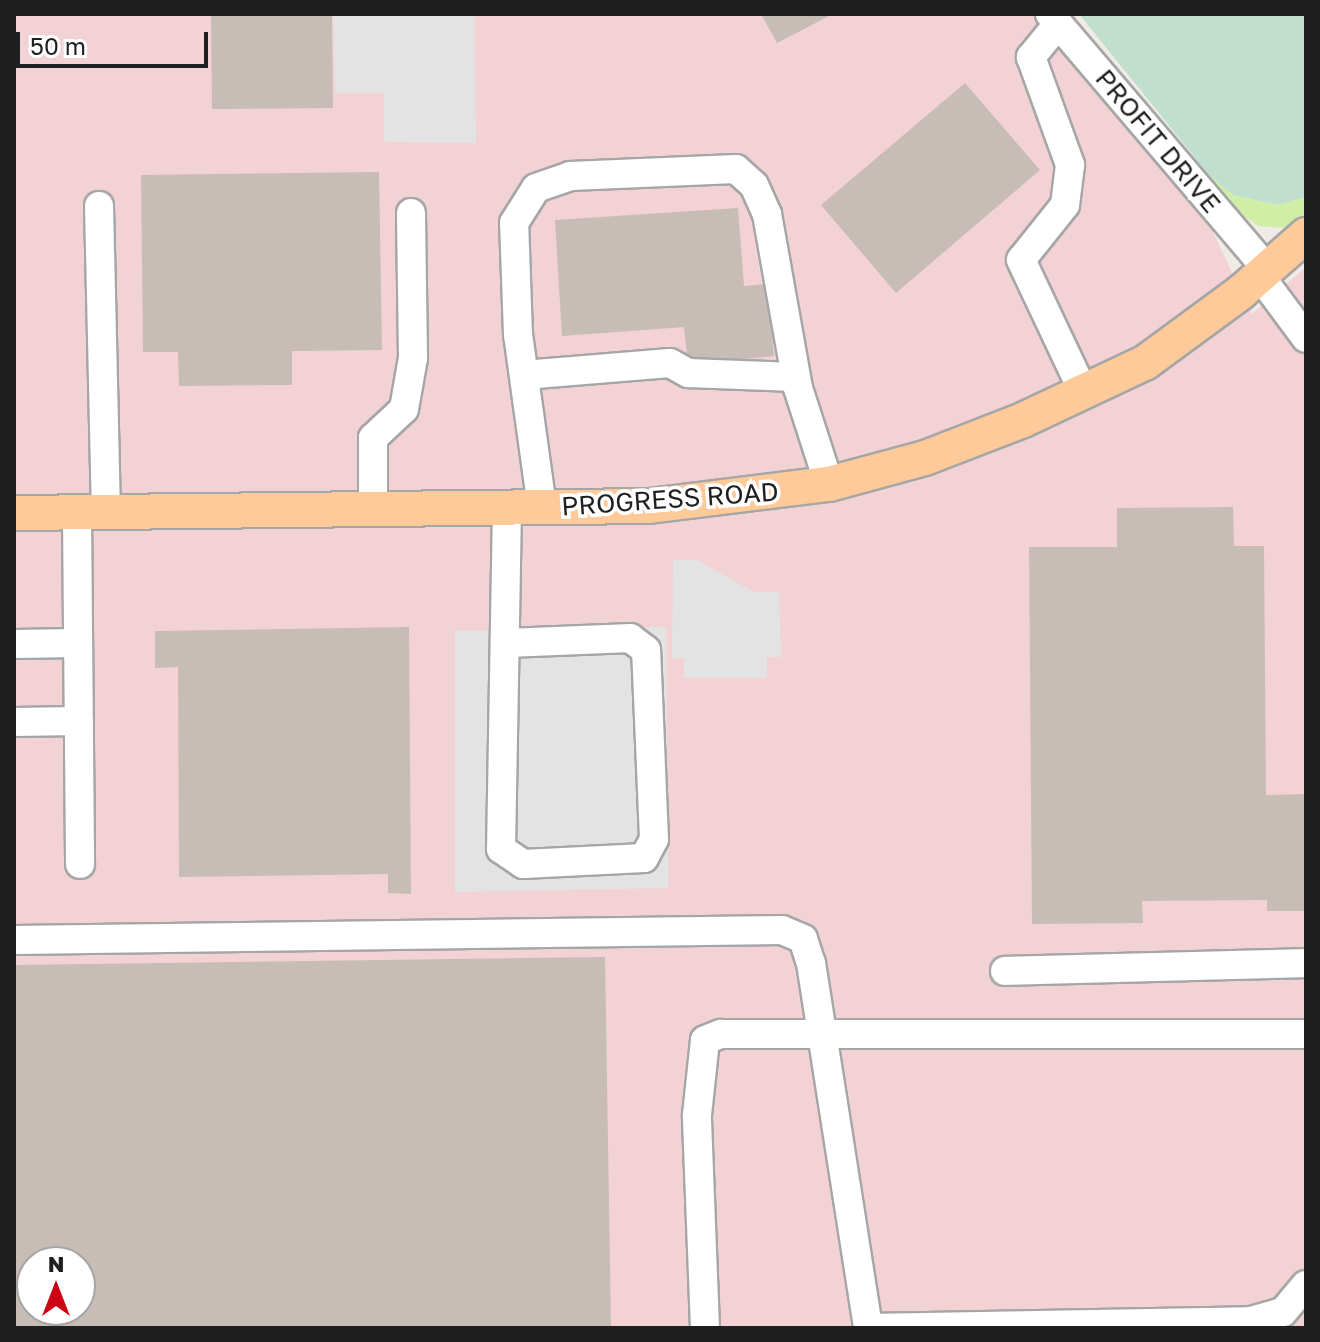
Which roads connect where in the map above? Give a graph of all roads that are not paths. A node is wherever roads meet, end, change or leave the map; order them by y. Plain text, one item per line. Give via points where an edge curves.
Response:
1 (1054, 19) edge
2 (99, 206) dead end
3 (411, 213) dead end
4 (1306, 235) edge
5 (1264, 272) junction
6 (1306, 338) edge
7 (524, 375) junction
8 (795, 377) junction
9 (1083, 391) junction
10 (829, 484) junction
11 (507, 507) junction
12 (542, 507) junction
13 (373, 509) junction
14 (92, 512) junction
15 (14, 513) edge
16 (78, 643) junction
17 (508, 643) junction
18 (14, 644) edge
19 (79, 721) junction
20 (14, 722) edge
21 (80, 864) dead end
22 (14, 940) edge
23 (1306, 963) edge
24 (1005, 971) dead end
25 (823, 1034) junction
26 (1306, 1034) edge
27 (1306, 1285) edge
28 (705, 1328) edge

1 - 5 street, PROFIT DRIVE
1 - 9 street via 1031,57 1070,165 1065,205 1021,260
2 - 14 street
3 - 13 street via 413,358 404,409 373,438
4 - 5 main road, PROGRESS ROAD
5 - 6 street, PROFIT DRIVE
5 - 9 main road, PROGRESS ROAD via 1146,362
7 - 8 street via 670,363 688,373
7 - 8 street via 514,223 536,188 570,176 736,169 754,185 767,214
7 - 12 street
8 - 10 street
9 - 10 main road, PROGRESS ROAD via 925,458
10 - 12 main road, PROGRESS ROAD via 718,501
11 - 12 main road, PROGRESS ROAD
11 - 13 main road, PROGRESS ROAD
11 - 17 street
13 - 14 main road, PROGRESS ROAD
14 - 15 main road, PROGRESS ROAD
14 - 16 street
16 - 18 street
16 - 19 street
17 - 17 street via 501,849 523,864 644,858 654,839 646,650 630,638
19 - 20 street
19 - 21 street
22 - 25 street via 782,930 803,939
23 - 24 street
25 - 26 street
25 - 27 street via 868,1328 1251,1321 1283,1312
25 - 28 street via 721,1034 705,1040 697,1115

